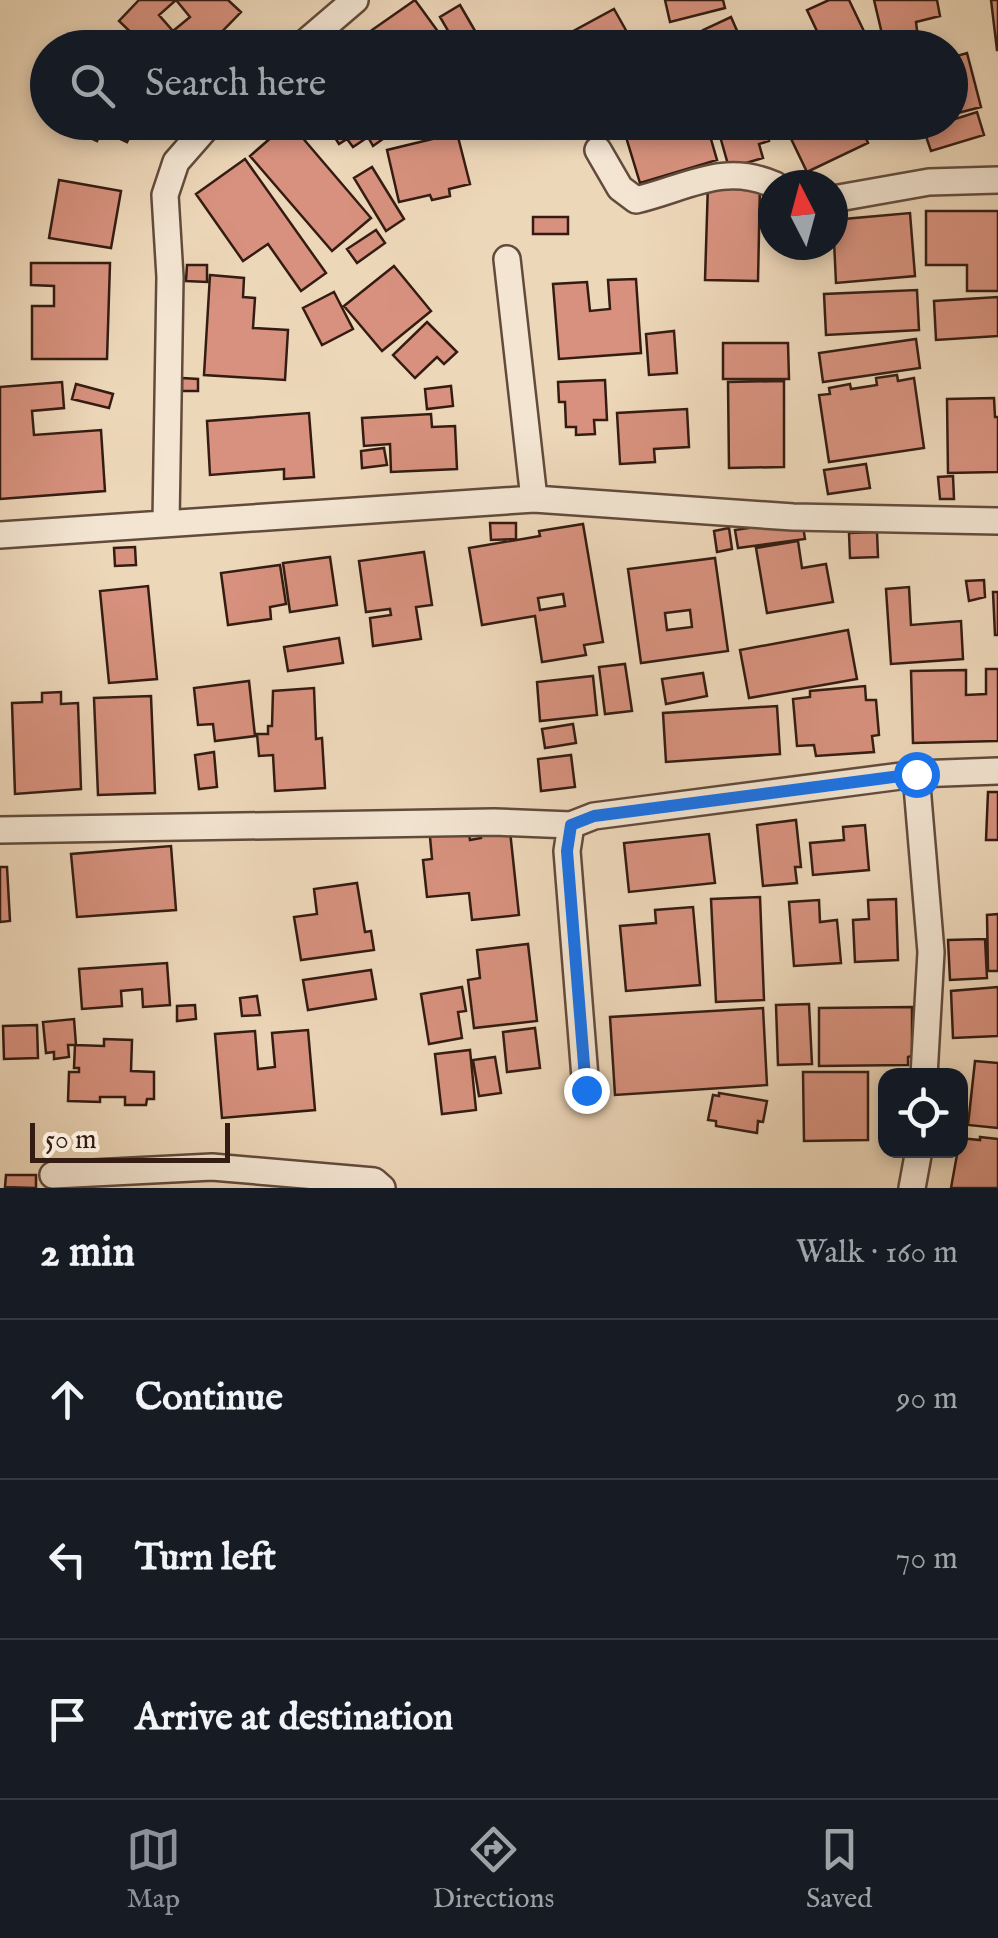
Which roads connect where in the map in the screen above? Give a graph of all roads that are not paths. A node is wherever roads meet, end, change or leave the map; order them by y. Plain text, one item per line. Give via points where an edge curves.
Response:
1 (355, 0) edge
2 (320, 30) edge
3 (195, 140) edge
4 (598, 150) dead end
5 (758, 177) edge
6 (998, 180) edge
7 (848, 196) edge
8 (507, 258) dead end
9 (534, 499) junction
10 (998, 520) edge
11 (166, 522) junction
12 (0, 535) edge
13 (998, 771) edge
14 (916, 774) junction
15 (571, 825) junction
16 (0, 830) edge
17 (925, 1068) edge
18 (586, 1090) dead end
19 (918, 1158) edge
20 (53, 1175) dead end
21 (382, 1188) edge
22 (912, 1188) edge

1 - 2 street
3 - 11 street via 176,162 165,195
4 - 5 street via 620,188 636,200 716,174
6 - 7 street via 929,182
8 - 9 street
9 - 10 street via 793,517
9 - 11 street
11 - 12 street
13 - 14 street
14 - 15 street via 594,816
14 - 17 street via 932,952
15 - 16 street
15 - 18 street via 567,851
19 - 22 street
20 - 21 street via 212,1167 374,1181

